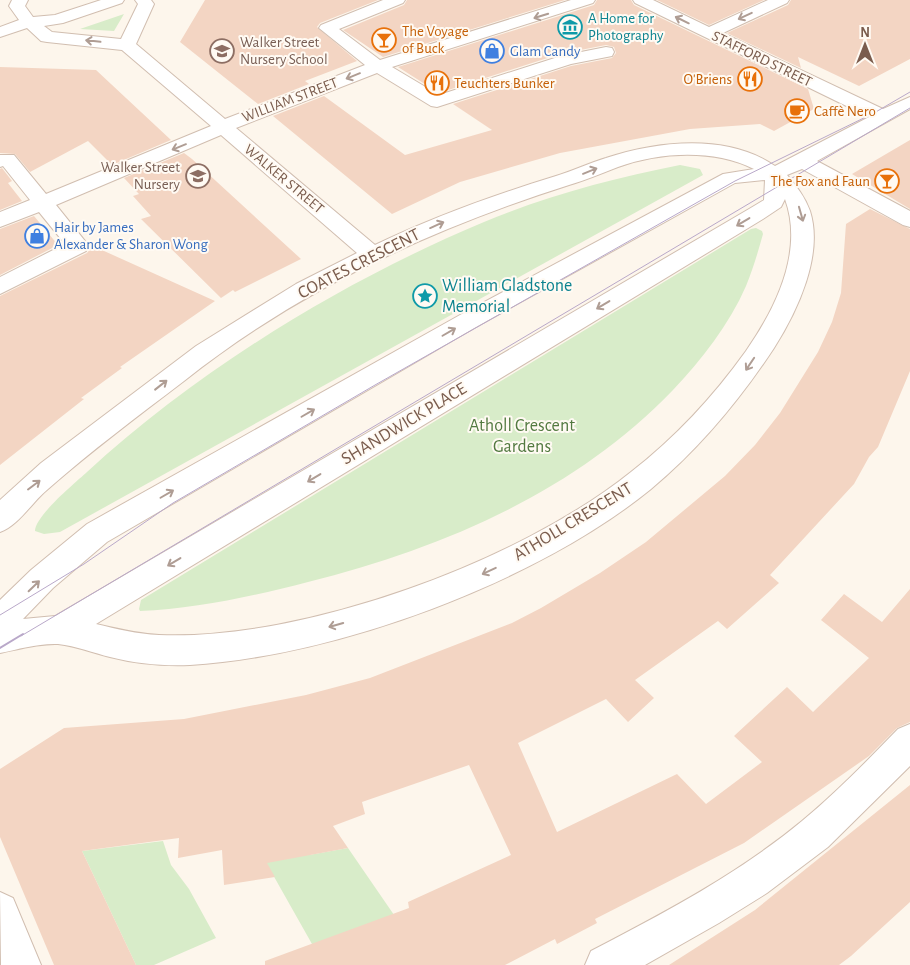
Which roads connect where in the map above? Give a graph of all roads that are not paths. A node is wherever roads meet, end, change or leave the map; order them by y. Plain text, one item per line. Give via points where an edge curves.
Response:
1 (20, 0) edge
2 (74, 0) edge
3 (116, 0) edge
4 (143, 0) edge
5 (397, 0) edge
6 (587, 0) edge
7 (641, 0) edge
8 (780, 0) edge
9 (30, 22) junction
10 (0, 32) edge
11 (709, 33) junction
12 (126, 45) junction
13 (606, 52) dead end
14 (378, 66) junction
15 (910, 102) edge
16 (884, 117) junction
17 (223, 127) junction
18 (0, 161) edge
19 (803, 161) junction
20 (776, 173) junction
21 (44, 202) junction
22 (0, 220) edge
23 (910, 220) edge
24 (373, 255) junction
25 (0, 286) edge
26 (0, 520) edge
27 (0, 621) edge
28 (59, 630) junction
29 (0, 638) edge
30 (910, 741) edge
31 (0, 911) edge
32 (21, 965) edge
33 (605, 965) edge

1 - 9 street via 17,6
2 - 9 street via 48,8
3 - 9 street via 57,20
4 - 12 street via 146,4
5 - 14 street via 327,28
6 -> 14 street, WILLIAM STREET
11 -> 7 street, STAFFORD STREET
8 -> 11 street
9 - 10 street
12 -> 9 street via 47,36
11 - 16 street, STAFFORD STREET
12 - 17 street, WALKER STREET
13 - 14 street via 567,60 437,102
14 -> 17 street, WILLIAM STREET
15 - 16 street
16 - 19 street
17 -> 21 street, WILLIAM STREET
17 - 24 street, WALKER STREET
18 - 21 street via 7,158
19 - 20 street
19 - 23 street
24 -> 20 street, COATES CRESCENT via 480,207 584,174 614,161 646,154 682,150 719,152 743,156
27 -> 20 street via 42,579 97,533 468,321 730,178
20 -> 28 street, SHANDWICK PLACE via 774,203
20 -> 28 street, ATHOLL CRESCENT via 795,198 804,236 795,275 776,324 746,371 703,426 635,485 554,539 485,573 415,600 296,636 209,649 165,650 134,649
21 - 22 street, WILLIAM STREET
21 - 25 street via 78,246
26 -> 24 street, COATES CRESCENT via 24,493 195,358 264,314
28 - 29 street, SHANDWICK PLACE
30 - 33 street via 864,790 800,846 736,891
31 - 32 street

